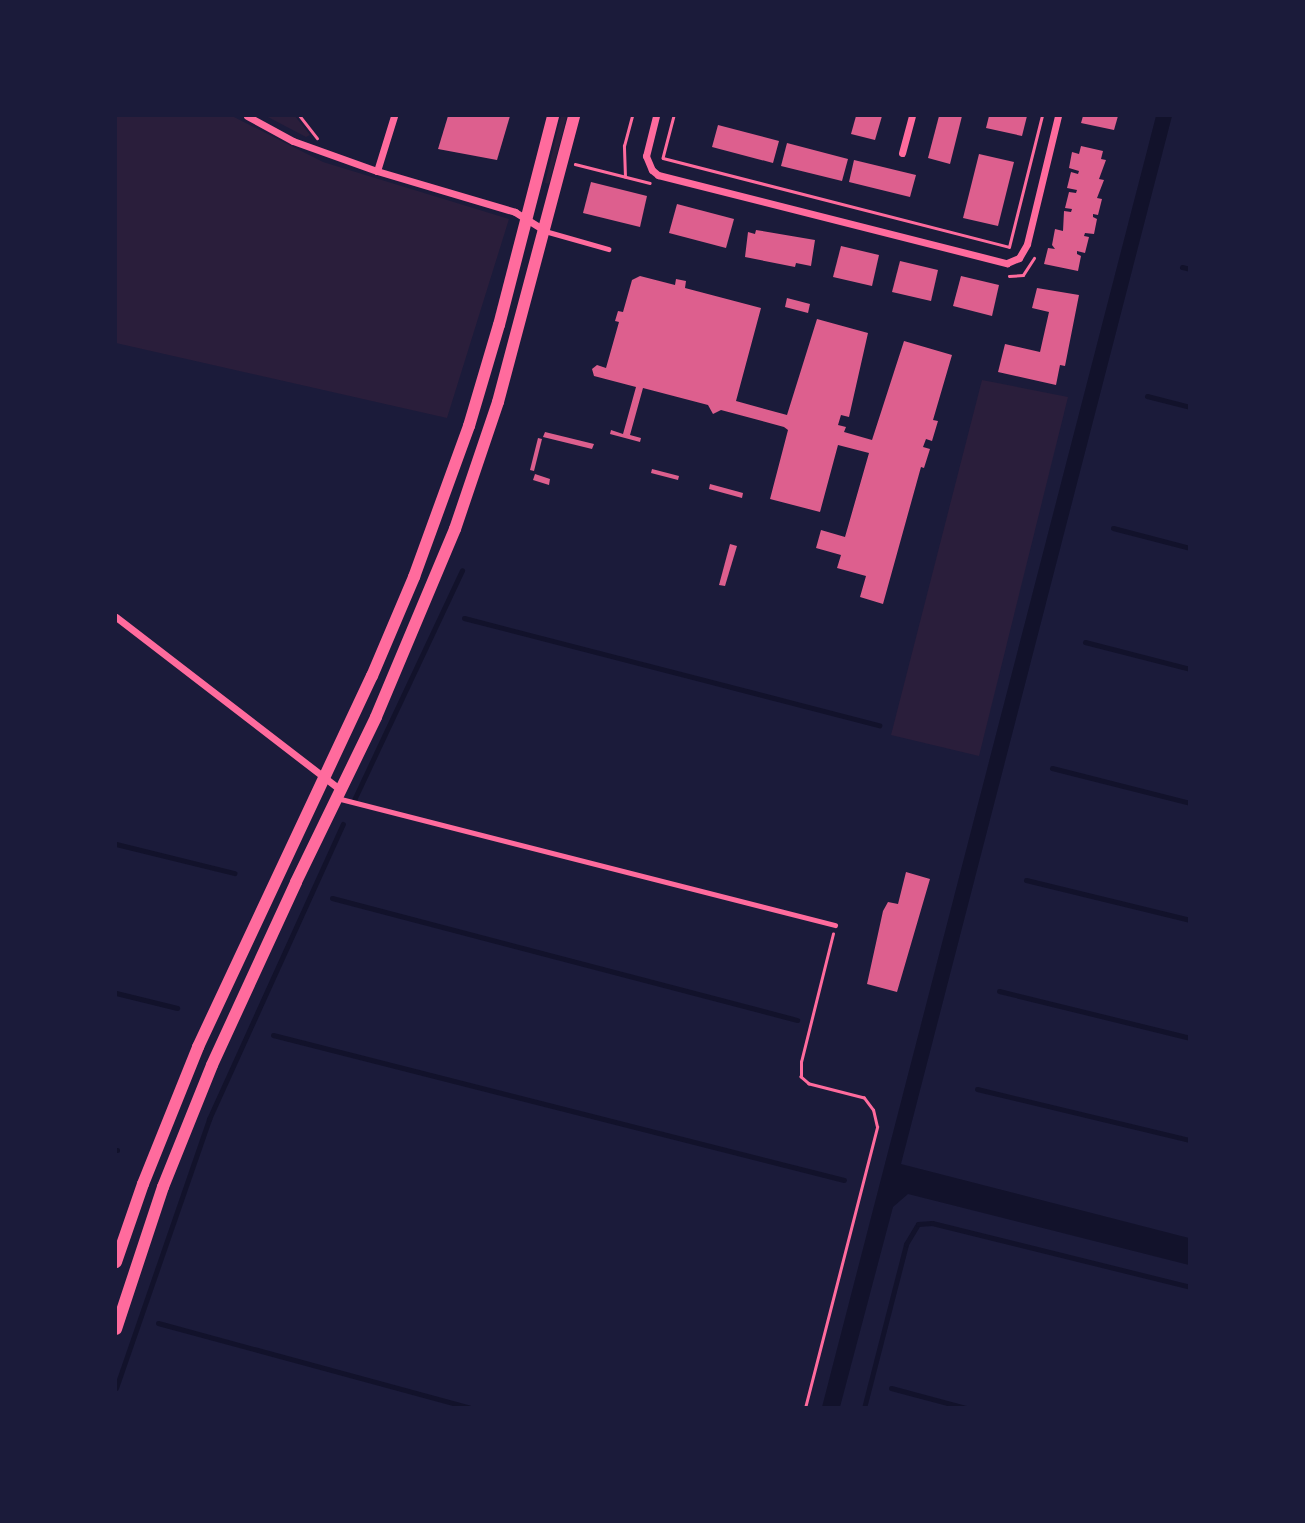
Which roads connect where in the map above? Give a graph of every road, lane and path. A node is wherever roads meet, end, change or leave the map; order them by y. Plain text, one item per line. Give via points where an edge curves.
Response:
1 (247, 116) edge
2 (394, 116) edge
3 (553, 116) edge
4 (577, 116) edge
5 (632, 116) edge
6 (656, 116) edge
7 (674, 116) edge
8 (912, 116) edge
9 (1042, 116) edge
10 (1058, 116) edge
11 (902, 153) dead end
12 (377, 171) junction
13 (625, 177) dead end
14 (525, 220) junction
15 (545, 231) junction
16 (608, 249) dead end
17 (116, 617) edge
18 (324, 776) junction
19 (339, 794) junction
20 (835, 925) joint
21 (116, 1262) edge
22 (116, 1329) edge
23 (805, 1408) edge

1 - 12 street via 293,141
2 - 12 street
3 - 14 main road
4 - 15 main road
5 - 13 path via 624,146
6 - 10 street via 646,156 658,175 1007,263 1019,258 1027,244
7 - 9 path via 663,158 1009,247
8 - 11 street
12 - 14 street via 515,212
14 - 15 street
14 - 18 main road via 499,325 444,498 388,640
15 - 16 lane
15 - 19 main road via 498,402 455,529
17 - 18 street
18 - 19 street
18 - 21 main road via 198,1047
19 - 20 lane
19 - 22 main road via 212,1065 163,1187
20 - 23 path via 801,1077 809,1084 864,1098 877,1127

